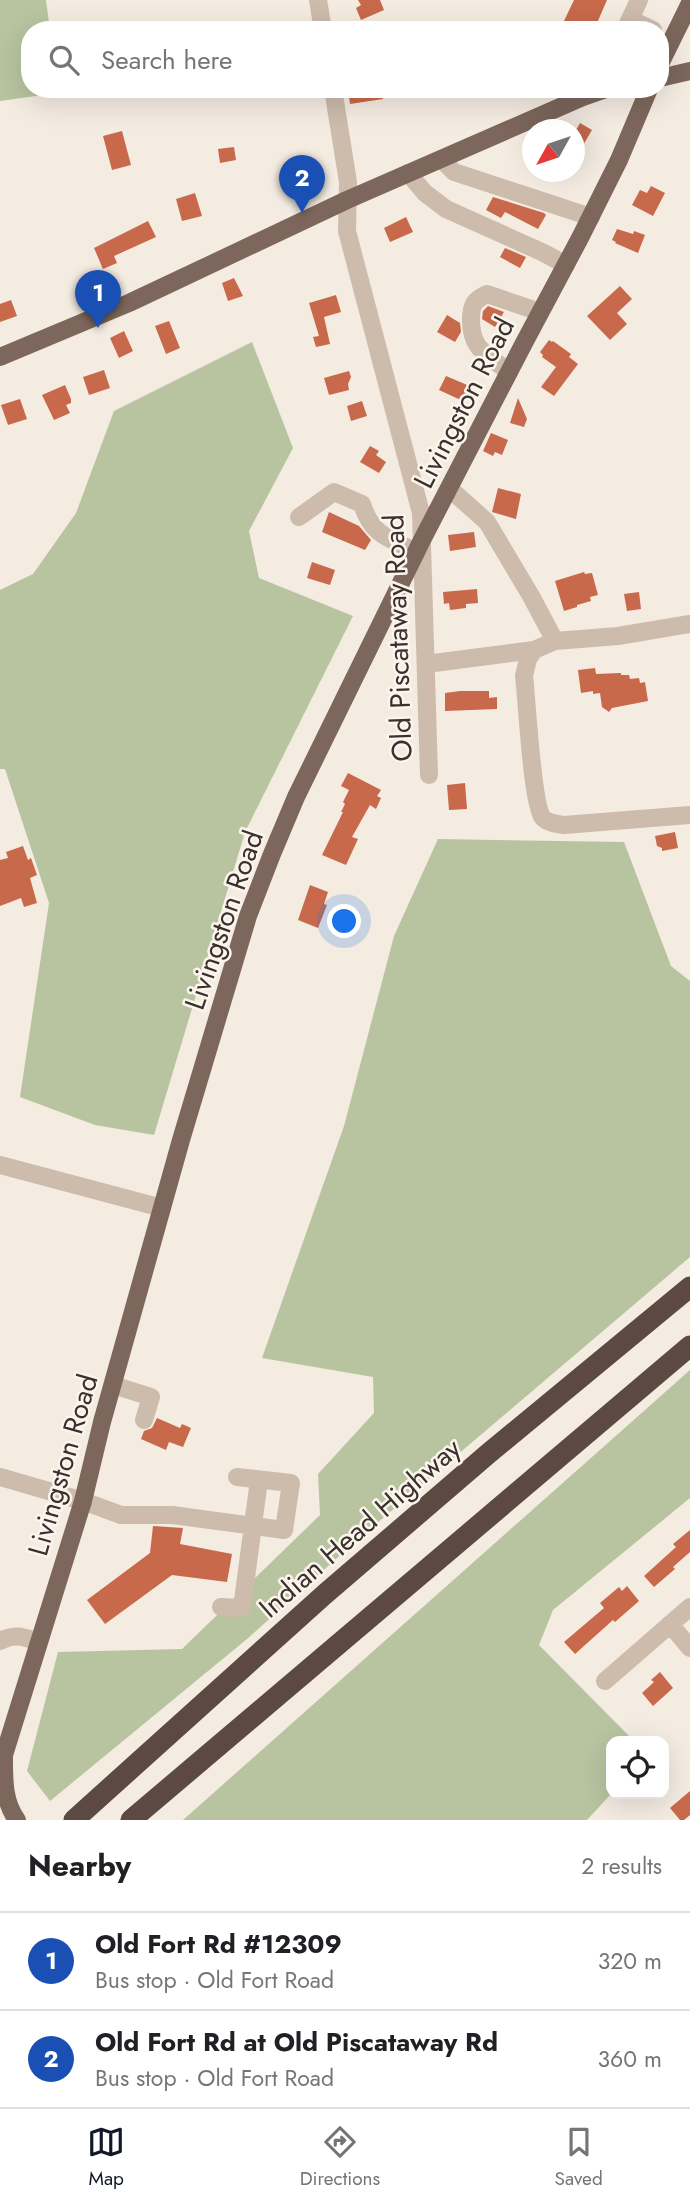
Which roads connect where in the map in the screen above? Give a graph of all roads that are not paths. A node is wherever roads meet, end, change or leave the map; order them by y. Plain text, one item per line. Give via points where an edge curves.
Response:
1 (318, 0) edge
2 (639, 0) edge
3 (690, 3) edge
4 (322, 21) edge
5 (628, 21) edge
6 (669, 32) edge
7 (690, 71) edge
8 (669, 76) edge
9 (334, 98) edge
10 (582, 98) edge
11 (645, 98) edge
12 (441, 159) junction
13 (408, 173) junction
14 (346, 200) junction
15 (591, 217) junction
16 (566, 265) junction
17 (540, 313) junction
18 (0, 357) edge
19 (509, 372) junction
20 (450, 489) junction
21 (299, 517) dead end
22 (419, 546) junction
23 (690, 624) edge
24 (555, 642) junction
25 (534, 650) junction
26 (426, 664) junction
27 (429, 775) dead end
28 (690, 815) edge
29 (0, 1165) edge
30 (162, 1208) junction
31 (690, 1287) edge
32 (690, 1346) edge
33 (113, 1385) junction
34 (144, 1420) dead end
35 (0, 1477) edge
36 (237, 1477) dead end
37 (259, 1479) junction
38 (83, 1501) junction
39 (252, 1526) junction
40 (221, 1606) dead end
41 (690, 1607) edge
42 (670, 1624) junction
43 (0, 1641) edge
44 (39, 1642) junction
45 (690, 1648) edge
46 (605, 1681) dead end
47 (2, 1760) edge
48 (18, 1820) edge
49 (74, 1820) edge
50 (131, 1820) edge

1 - 4 street
2 - 5 street
3 - 6 main road
7 - 8 main road
9 - 14 street, Old Piscataway Road via 348,182
10 - 12 main road
11 - 15 main road, Livingston Road
12 - 13 main road
12 - 15 street via 454,172
13 - 14 main road
13 - 16 street via 446,209
14 - 18 main road via 194,274
14 - 22 street, Old Piscataway Road via 347,232 418,497
15 - 16 main road, Livingston Road
16 - 17 main road, Livingston Road
17 - 19 main road, Livingston Road
17 - 19 street via 487,294 475,300 470,310 473,341
19 - 20 main road, Livingston Road
20 - 22 main road, Livingston Road
20 - 24 street via 487,522
21 - 22 street via 334,492 362,504 377,532
22 - 26 street, Old Piscataway Road
22 - 30 main road, Livingston Road via 271,853
23 - 24 street
24 - 25 street
25 - 26 street
25 - 28 street via 524,676 536,797 544,818 564,825
26 - 27 street, Old Piscataway Road
29 - 30 street
30 - 33 main road, Livingston Road
31 - 49 highway, Indian Head Highway via 325,1594
32 - 50 highway
33 - 34 street via 152,1397
33 - 38 main road, Livingston Road
35 - 38 street
36 - 37 street
37 - 39 street
37 - 39 street via 291,1483 288,1506 284,1530
38 - 39 street via 121,1515 172,1515
38 - 44 main road, Livingston Road
39 - 40 street via 242,1608
41 - 42 street
42 - 45 street
42 - 46 street
43 - 44 street via 20,1635
44 - 47 main road, Livingston Road
47 - 48 main road, Livingston Road via 4,1786

